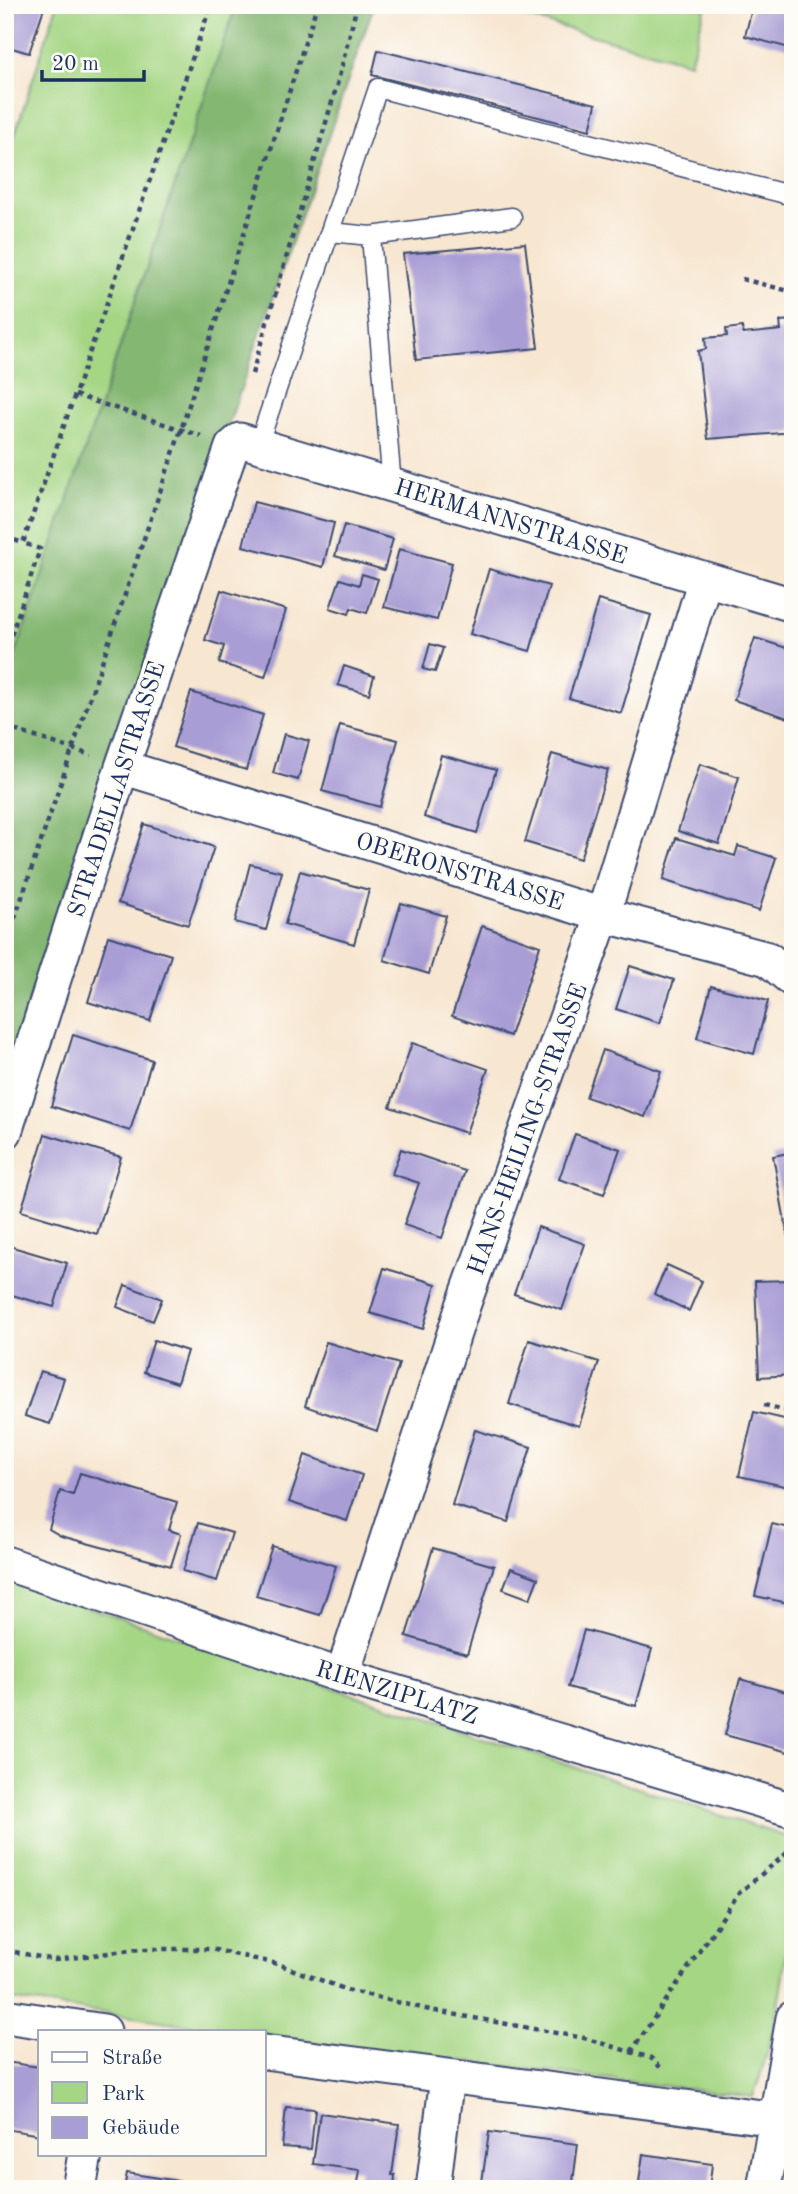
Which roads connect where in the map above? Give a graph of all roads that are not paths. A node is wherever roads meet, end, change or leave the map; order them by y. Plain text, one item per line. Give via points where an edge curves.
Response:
1 (793, 196) edge
2 (512, 217) dead end
3 (330, 232) junction
4 (371, 236) junction
5 (245, 446) junction
6 (391, 486) junction
7 (705, 579) junction
8 (793, 605) edge
9 (122, 766) junction
10 (603, 915) junction
11 (793, 979) edge
12 (5, 1132) edge
13 (5, 1563) edge
14 (342, 1676) junction
15 (793, 1810) edge
16 (5, 2016) edge
17 (793, 2018) edge
18 (97, 2030) edge
19 (266, 2052) edge
20 (447, 2077) junction
21 (776, 2119) junction
22 (85, 2156) edge
23 (79, 2189) edge
24 (433, 2189) edge
25 (764, 2189) edge

1 - 3 lane via 378,88
2 - 4 lane
3 - 4 lane
3 - 5 lane
4 - 6 lane
5 - 6 street, HERMANNSTRASSE
5 - 9 street, STRADELLASTRASSE
6 - 7 street, HERMANNSTRASSE
7 - 8 street, HERMANNSTRASSE
7 - 10 street, HANS-HEILING-STRASSE
9 - 10 street, OBERONSTRASSE
9 - 12 street, STRADELLASTRASSE
10 - 11 street, OBERONSTRASSE via 768,959
10 - 14 street, HANS-HEILING-STRASSE via 463,1306
13 - 14 street, RIENZIPLATZ
14 - 15 street, RIENZIPLATZ
16 - 18 street
17 - 21 street
19 - 20 street
20 - 21 street
20 - 24 street
21 - 25 street
22 - 23 street

